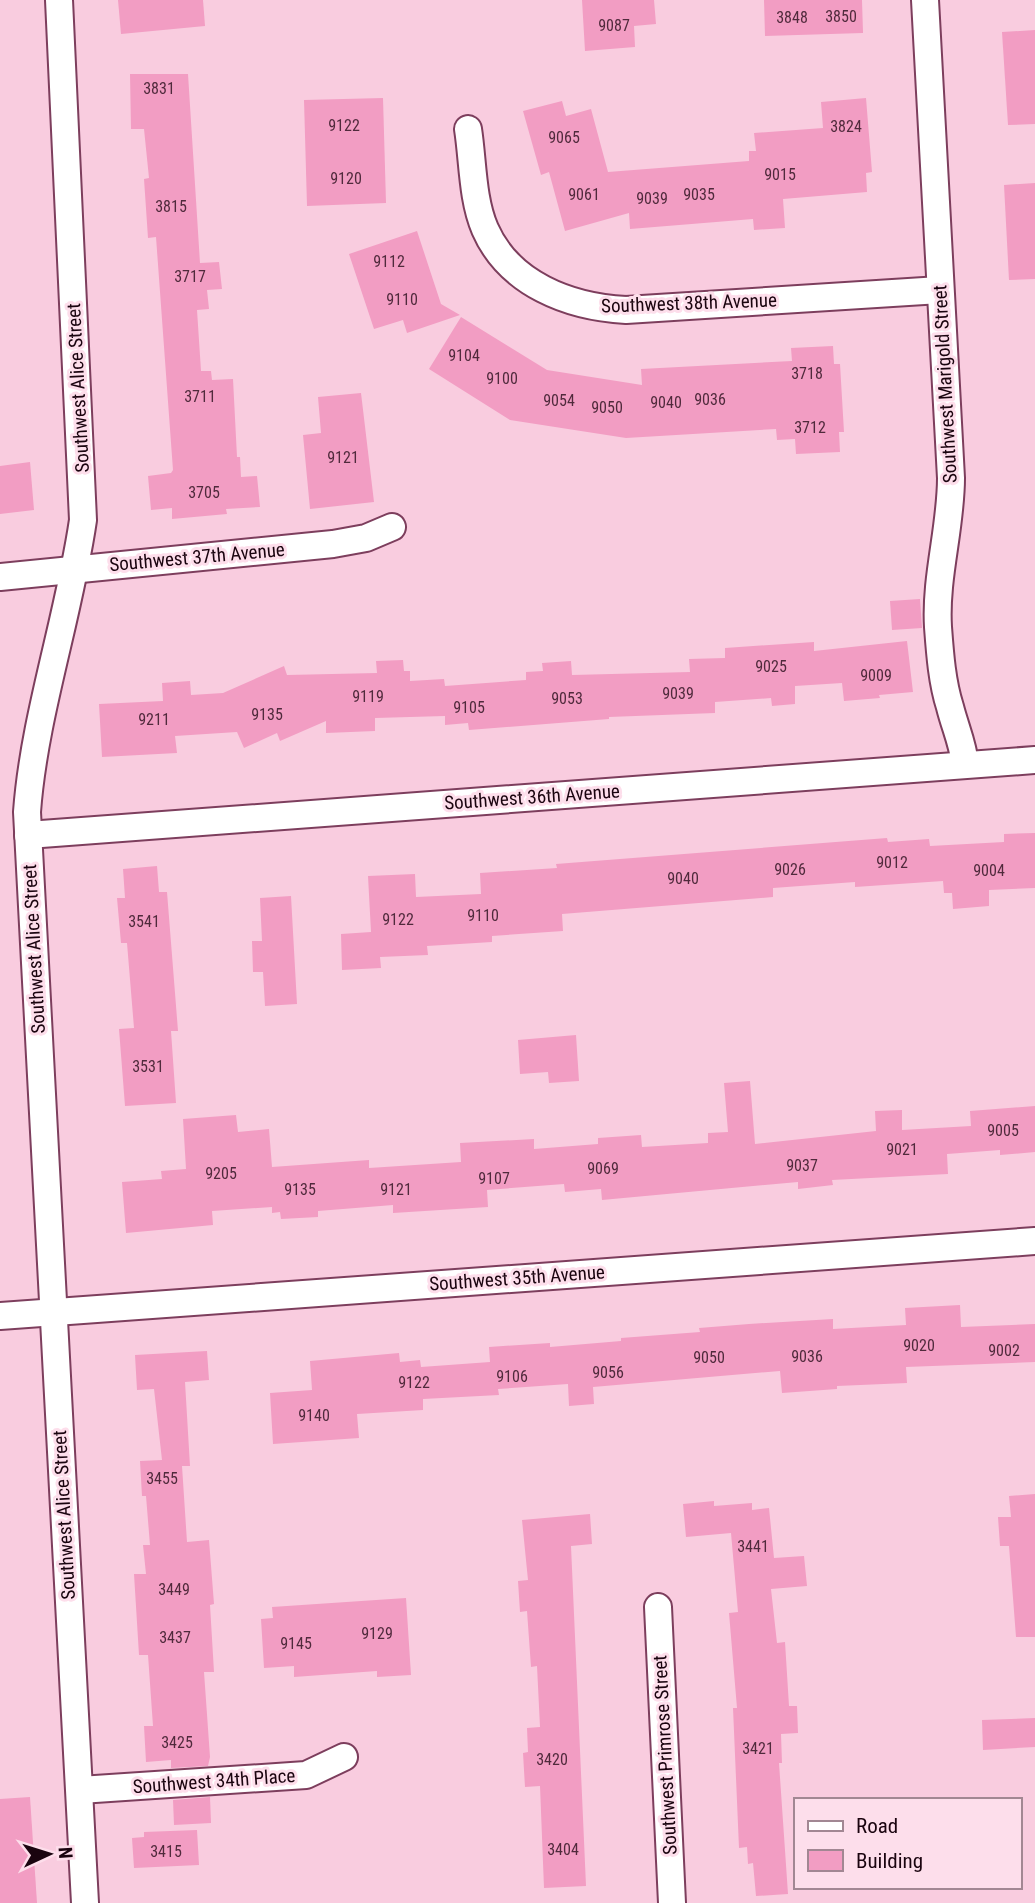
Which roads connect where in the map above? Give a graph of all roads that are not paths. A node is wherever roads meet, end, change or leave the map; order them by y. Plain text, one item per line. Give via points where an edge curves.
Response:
1 (59, 0) edge
2 (925, 0) edge
3 (468, 129) dead end
4 (940, 290) junction
5 (392, 527) dead end
6 (75, 569) junction
7 (0, 577) edge
8 (1035, 760) edge
9 (965, 764) junction
10 (28, 835) junction
11 (1035, 1241) edge
12 (52, 1312) junction
13 (0, 1316) edge
14 (658, 1607) dead end
15 (344, 1757) dead end
16 (80, 1790) junction
17 (86, 1903) edge
18 (672, 1903) edge

1 - 6 street, Southwest Alice Street via 83,483
2 - 4 street, Southwest Marigold Street
3 - 4 street, Southwest 38th Avenue via 478,202 485,228 503,260 523,277 577,304 626,310
4 - 9 street, Southwest Marigold Street via 951,492 938,624 944,681
5 - 6 street, Southwest 37th Avenue via 333,544
6 - 7 street, Southwest 37th Avenue
6 - 10 street, Southwest Alice Street via 31,777
8 - 9 street, Southwest 36th Avenue
9 - 10 street, Southwest 36th Avenue
10 - 12 street, Southwest Alice Street
11 - 12 street, Southwest 35th Avenue
12 - 13 street, Southwest 35th Avenue
12 - 16 street, Southwest Alice Street
14 - 18 street, Southwest Primrose Street
15 - 16 street, Southwest 34th Place via 306,1775
16 - 17 street, Southwest Alice Street

